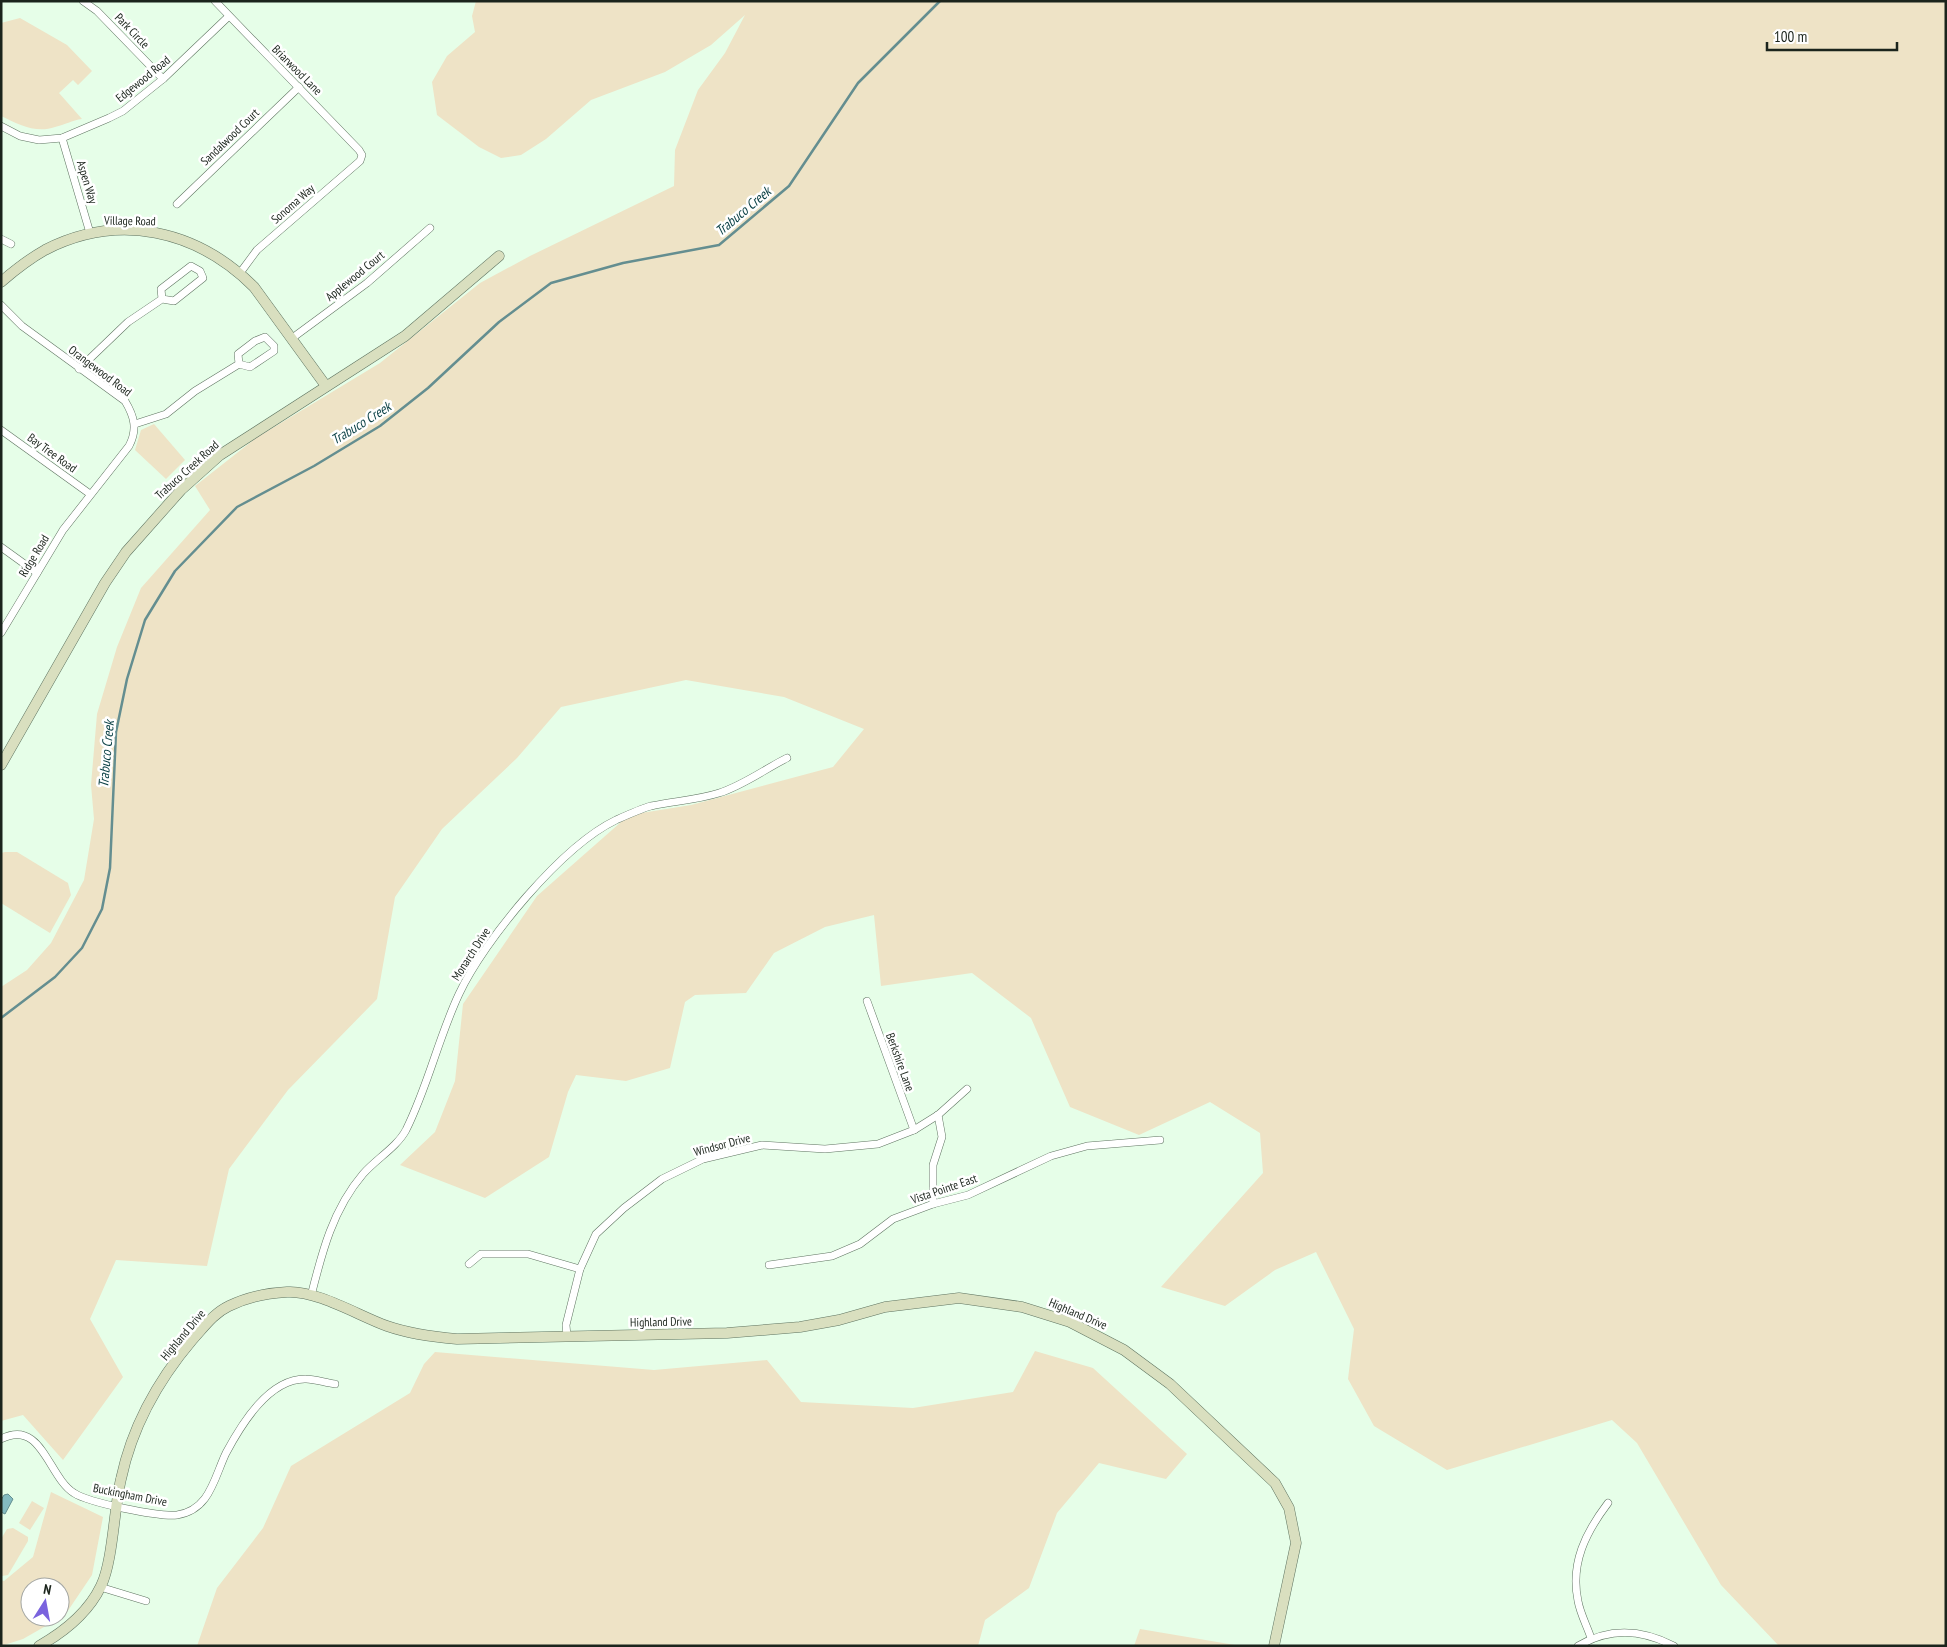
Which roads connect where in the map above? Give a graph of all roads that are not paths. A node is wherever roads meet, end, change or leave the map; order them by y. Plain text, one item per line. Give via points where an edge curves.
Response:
1 (83, 1) edge
2 (215, 1) edge
3 (228, 17) junction
4 (162, 80) junction
5 (299, 87) junction
6 (1, 126) edge
7 (62, 138) junction
8 (362, 155) joint
9 (177, 204) dead end
10 (430, 228) dead end
11 (90, 233) junction
12 (1, 239) edge
13 (11, 244) dead end
14 (499, 256) dead end
15 (240, 273) junction
16 (1, 282) edge
17 (162, 299) junction
18 (1, 305) edge
19 (291, 339) junction
20 (239, 364) junction
21 (79, 369) junction
22 (326, 386) junction
23 (135, 424) junction
24 (1, 430) edge
25 (90, 494) junction
26 (1, 547) edge
27 (37, 572) junction
28 (1, 633) edge
29 (787, 758) dead end
30 (1, 765) edge
31 (867, 1001) dead end
32 (967, 1090) dead end
33 (938, 1115) junction
34 (914, 1130) junction
35 (1160, 1140) dead end
36 (933, 1204) junction
37 (469, 1264) dead end
38 (769, 1265) dead end
39 (580, 1269) junction
40 (312, 1296) junction
41 (567, 1336) junction
42 (336, 1384) dead end
43 (1, 1438) edge
44 (1608, 1503) dead end
45 (115, 1506) junction
46 (100, 1587) junction
47 (146, 1601) dead end
48 (1591, 1638) junction
49 (39, 1646) edge
50 (1274, 1646) edge
51 (1578, 1646) edge
52 (1674, 1646) edge

1 - 4 street, Park Circle via 97,11
2 - 3 street, Briarwood Lane
3 - 4 street, Edgewood Road
3 - 5 street, Briarwood Lane
4 - 7 street, Edgewood Road via 123,111
5 - 8 street, Briarwood Lane
5 - 9 street, Sandalwood Court
6 - 7 street, Edgewood Road via 20,136 39,140
7 - 11 street, Aspen Way
8 - 15 street, Sonoma Way via 360,161 257,250
10 - 19 street, Applewood Court via 367,283
11 - 15 street, Village Road via 131,230 165,234 219,256
11 - 16 street, Village Road via 44,251
12 - 13 street
14 - 22 street, Trabuco Creek Road via 405,336
15 - 19 street, Village Road via 254,287
17 - 17 street via 161,289 182,272 191,266 200,271 203,278 174,301
17 - 21 street via 128,322
18 - 21 street, Orangewood Road via 22,326
19 - 22 street, Village Road
20 - 20 street via 238,354 254,341 265,337 274,346 274,351 250,367
20 - 23 street via 194,391 166,414
21 - 23 street, Orangewood Road via 124,401
22 - 30 street, Trabuco Creek Road via 220,455 151,521 106,583
23 - 25 street via 129,446
24 - 25 street, Bay Tree Road
25 - 27 street, Ridge Road
26 - 27 street
27 - 28 street, Ridge Road
29 - 40 street, Monarch Drive via 720,793 650,806 614,821 575,846 516,909 485,949 460,993 439,1040 419,1103 404,1133 348,1193 328,1234
31 - 34 street, Berkshire Lane
32 - 33 street, Windsor Drive
33 - 34 street, Windsor Drive
33 - 36 street via 942,1137 933,1165
34 - 39 street, Windsor Drive via 878,1144 825,1149 762,1146 703,1159 662,1179 624,1208 596,1234
35 - 36 street, Vista Pointe East via 1087,1146 1051,1156 968,1195
36 - 38 street, Vista Pointe East via 893,1219 860,1244 832,1256
37 - 39 street via 481,1254 528,1254
39 - 41 street, Windsor Drive via 566,1325
40 - 41 street, Highland Drive via 422,1336 457,1339
40 - 45 street, Highland Drive via 289,1292 250,1297 227,1306 209,1320 180,1355 138,1424 128,1450
41 - 50 street, Highland Drive via 717,1333 800,1327 885,1307 959,1298 1022,1307 1091,1332 1124,1350 1170,1384 1275,1483 1289,1508 1296,1543
42 - 45 street, Buckingham Drive via 305,1379 287,1382 272,1392 243,1425 226,1454 213,1487 193,1510 176,1515
43 - 45 street, Buckingham Drive via 14,1434 31,1438 61,1482 73,1493 92,1502
44 - 48 street via 1581,1548 1576,1570 1578,1601
45 - 46 street, Highland Drive via 106,1569
46 - 47 street
46 - 49 street, Highland Drive via 79,1617 60,1634
48 - 51 street
48 - 52 street via 1622,1631 1654,1635

